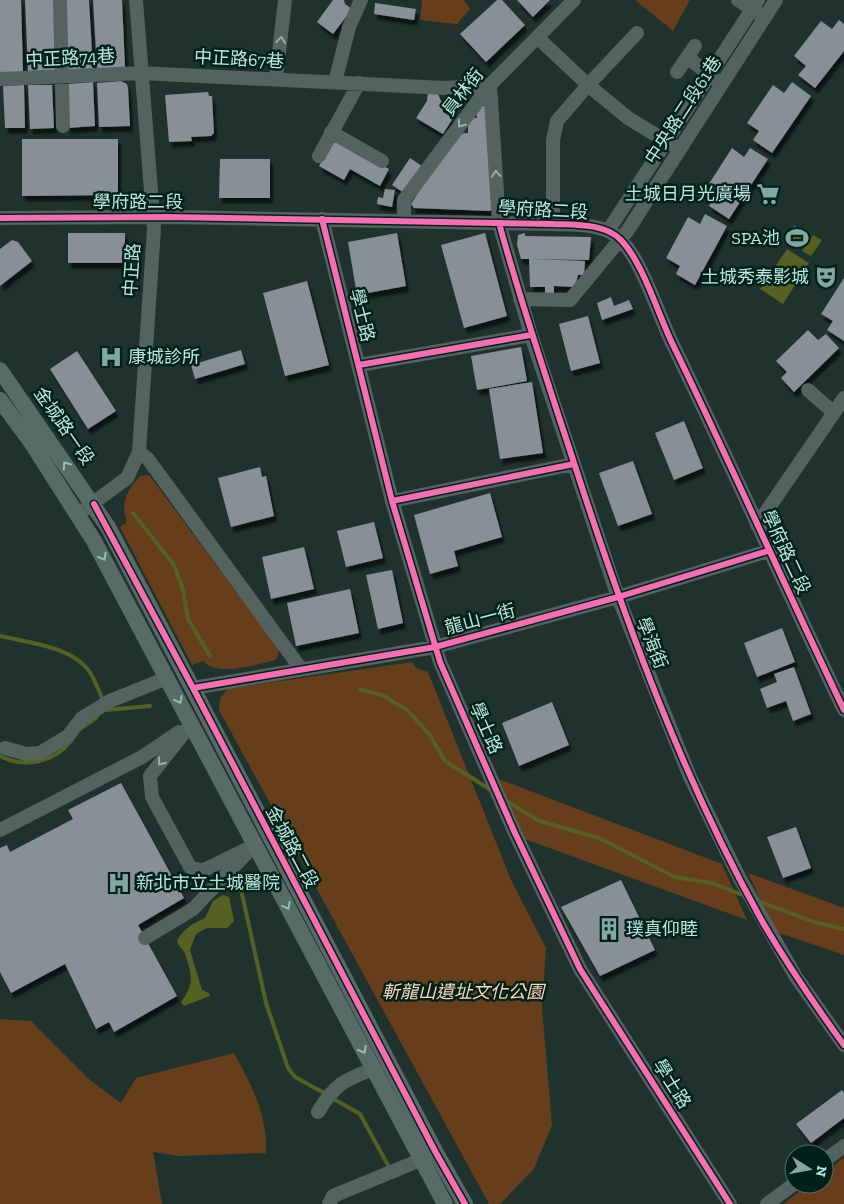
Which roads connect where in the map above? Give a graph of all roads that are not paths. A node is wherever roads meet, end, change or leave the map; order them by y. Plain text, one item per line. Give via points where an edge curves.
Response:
1 (136, 0) edge
2 (286, 0) edge
3 (361, 0) edge
4 (574, 0) edge
5 (738, 0) edge
6 (776, 0) edge
7 (60, 2) dead end
8 (755, 4) edge
9 (765, 17) junction
10 (637, 34) dead end
11 (537, 37) junction
12 (677, 72) dead end
13 (141, 73) junction
14 (710, 75) junction
15 (62, 77) junction
16 (0, 79) edge
17 (276, 80) junction
18 (335, 82) junction
19 (359, 83) junction
20 (722, 84) junction
21 (490, 85) junction
22 (588, 85) junction
23 (64, 126) dead end
24 (331, 132) junction
25 (666, 142) junction
26 (680, 150) junction
27 (319, 156) dead end
28 (382, 161) dead end
29 (153, 217) junction
30 (0, 218) edge
31 (322, 219) junction
32 (404, 221) junction
33 (499, 223) junction
34 (553, 224) junction
35 (608, 232) junction
36 (621, 239) junction
37 (520, 299) junction
38 (531, 335) junction
39 (359, 365) junction
40 (0, 370) edge
41 (808, 390) dead end
42 (844, 398) edge
43 (0, 400) edge
44 (834, 413) junction
45 (139, 452) junction
46 (574, 464) junction
47 (392, 501) junction
48 (94, 504) junction
49 (77, 515) junction
50 (757, 525) junction
51 (768, 551) junction
52 (618, 597) junction
53 (435, 647) junction
54 (301, 669) junction
55 (167, 678) junction
56 (193, 688) junction
57 (844, 710) edge
58 (207, 715) junction
59 (191, 724) junction
60 (5, 748) dead end
61 (0, 830) edge
62 (255, 845) junction
63 (145, 938) dead end
64 (844, 1045) edge
65 (373, 1069) junction
66 (318, 1112) dead end
67 (428, 1157) junction
68 (784, 1191) edge
69 (329, 1204) edge
70 (445, 1204) edge
71 (465, 1204) edge
72 (730, 1204) edge
73 (767, 1204) edge

1 - 13 street, 中正路
17 -> 2 street
3 - 18 street via 349,27
4 - 11 street, 員林街
5 - 8 street
6 - 9 street, 中央路二段61巷
7 - 15 street
8 - 9 street
8 - 14 street
9 - 20 street, 中央路二段61巷
10 - 22 street
11 - 21 street, 員林街
11 - 22 street
12 - 14 street via 691,52
13 - 15 street, 中正路74巷
13 - 17 street, 中正路67巷
13 - 29 street, 中正路
14 - 20 street
14 - 25 street
15 - 16 street, 中正路74巷
15 - 23 street
17 - 18 street, 中正路67巷
18 - 19 street, 中正路67巷
19 - 21 street, 中正路67巷 via 445,88
19 - 24 street
20 - 26 street, 中央路二段61巷
21 -> 32 street, 員林街 via 404,200
33 -> 21 street, 學海街
22 - 25 street via 628,118
22 - 34 street via 556,121
24 - 27 street
24 - 28 street
25 - 26 street
25 - 35 street
26 - 36 street, 中央路二段61巷
29 - 30 street, 學府路二段
29 - 31 street, 學府路二段
29 - 45 street, 中正路
31 - 32 street, 學府路二段
31 - 39 street, 學士路
32 - 33 street, 學府路二段
33 - 34 street, 學府路二段
33 - 37 street, 學海街
34 - 35 street, 學府路二段 via 588,225
35 - 36 street, 學府路二段
36 - 37 street, 中央路二段61巷 via 570,300
36 - 50 street, 學府路二段 via 635,259
37 - 38 street, 學海街
38 - 39 street
38 - 46 street, 學海街
39 - 47 street, 學士路
48 -> 40 main road, 金城路一段
41 - 44 street
42 - 44 street
43 - 49 main road, 金城路一段
44 - 50 street
45 - 48 street, 中正路 via 127,478
45 - 54 street via 148,459
46 - 47 street
46 - 52 street, 學海街
47 - 53 street, 學士路
48 - 49 street, 中正路
48 - 56 main road, 金城路二段
49 -> 55 main road, 金城路二段
50 - 51 street, 學府路二段
51 - 52 street, 龍山一街
51 - 57 street, 學府路二段
52 - 53 street, 龍山一街
52 - 64 street, 學海街 via 690,776 740,877 796,977
53 - 54 street, 龍山一街
53 - 72 street, 學士路 via 514,830 580,969
54 - 56 street, 龍山一街
55 -> 59 main road, 金城路二段
55 - 60 street via 110,701 82,718 68,736 40,753 26,754
56 - 58 main road, 金城路二段
58 - 59 street
58 - 67 main road, 金城路二段
59 - 61 street via 142,757
59 - 62 main road, 金城路二段
59 -> 62 street via 150,776 152,797 190,867 202,871
62 - 63 street via 193,909
62 -> 65 main road, 金城路二段
65 - 66 street via 346,1080 332,1090
65 - 67 main road, 金城路二段
67 - 69 street via 333,1196
67 - 70 main road, 金城路二段
67 - 71 main road, 金城路二段
68 - 73 street

